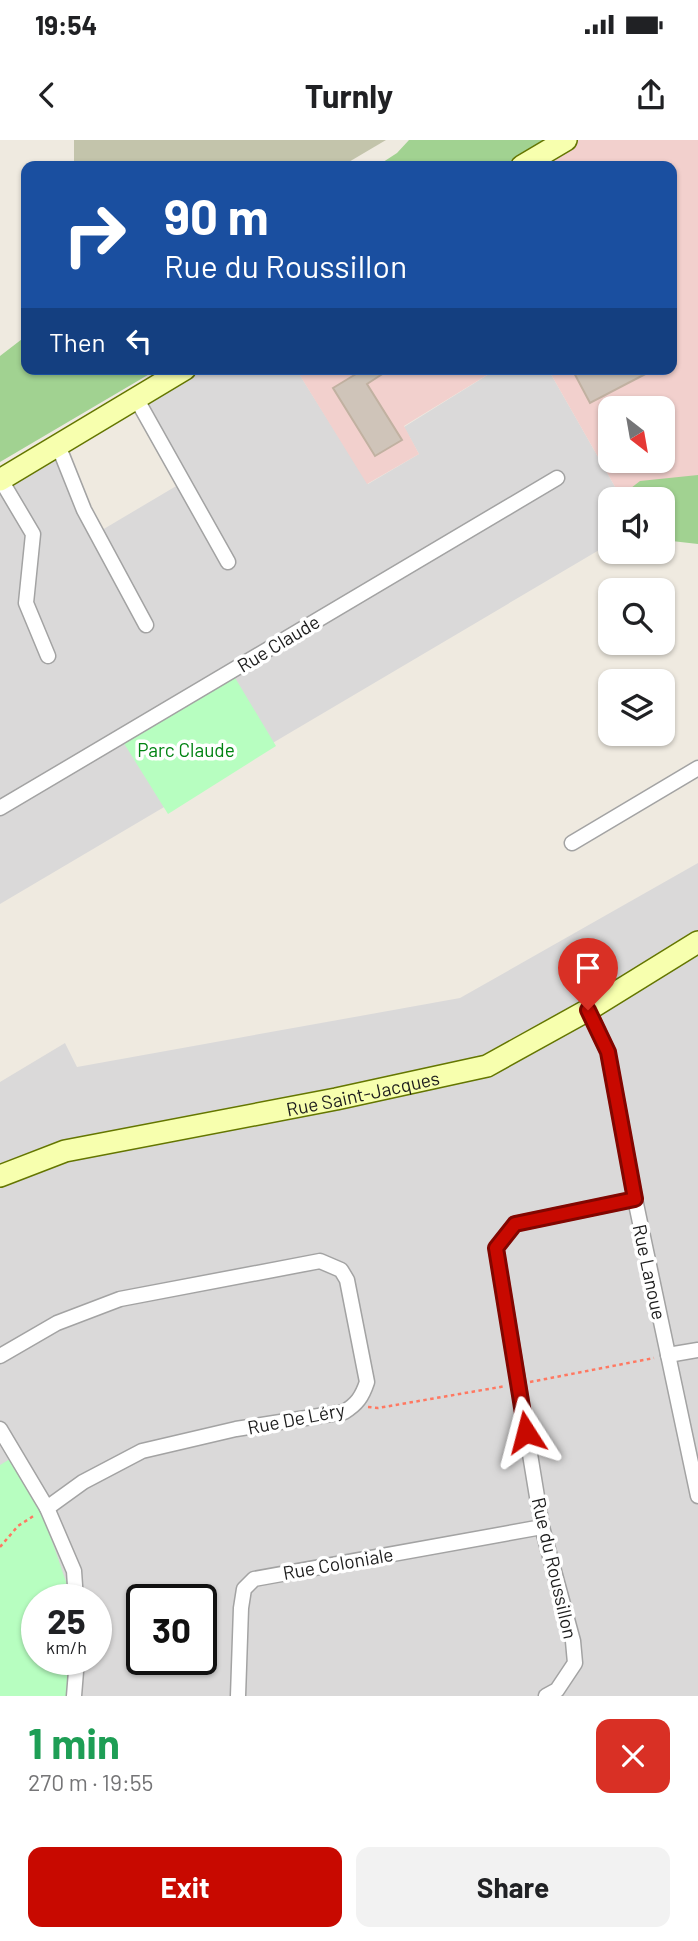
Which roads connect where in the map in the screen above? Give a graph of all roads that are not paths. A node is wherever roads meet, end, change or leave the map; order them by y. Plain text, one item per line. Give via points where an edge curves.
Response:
1 (566, 140) edge
2 (530, 161) edge
3 (175, 375) edge
4 (136, 398) junction
5 (58, 445) junction
6 (556, 478) dead end
7 (0, 480) edge
8 (228, 562) dead end
9 (146, 625) dead end
10 (48, 656) dead end
11 (698, 768) edge
12 (1, 806) edge
13 (572, 843) dead end
14 (698, 942) edge
15 (588, 1010) junction
16 (0, 1175) edge
17 (635, 1199) junction
18 (698, 1350) edge
19 (668, 1355) junction
20 (0, 1356) edge
21 (0, 1429) edge
22 (698, 1496) edge
23 (47, 1508) junction
24 (542, 1527) junction
25 (75, 1584) edge
26 (76, 1675) edge
27 (74, 1696) edge
28 (238, 1696) edge
29 (546, 1696) edge

1 - 2 street
3 - 4 street
4 - 5 street
4 - 8 street
5 - 7 street
5 - 9 street via 84,510
6 - 12 street, Rue Claude
7 - 10 street via 33,534 26,603
11 - 13 street
14 - 15 street, Rue Saint-Jacques
15 - 16 street, Rue Saint-Jacques via 487,1066 65,1152
15 - 17 street, Rue Lanoue via 608,1052
17 - 19 street, Rue Lanoue
17 - 24 street, Rue du Roussillon via 515,1224 496,1248
18 - 19 street
19 - 22 street, Rue Lanoue
20 - 23 street, Rue De Léry via 57,1323 120,1299 320,1261 341,1270 347,1280 366,1382 363,1396 354,1406 344,1412 236,1429 142,1451 83,1482
21 - 23 street
23 - 25 street via 74,1571
24 - 28 street, Rue Coloniale via 254,1578 244,1589 241,1608
24 - 29 street, Rue du Roussillon via 575,1663 557,1690
26 - 27 street

